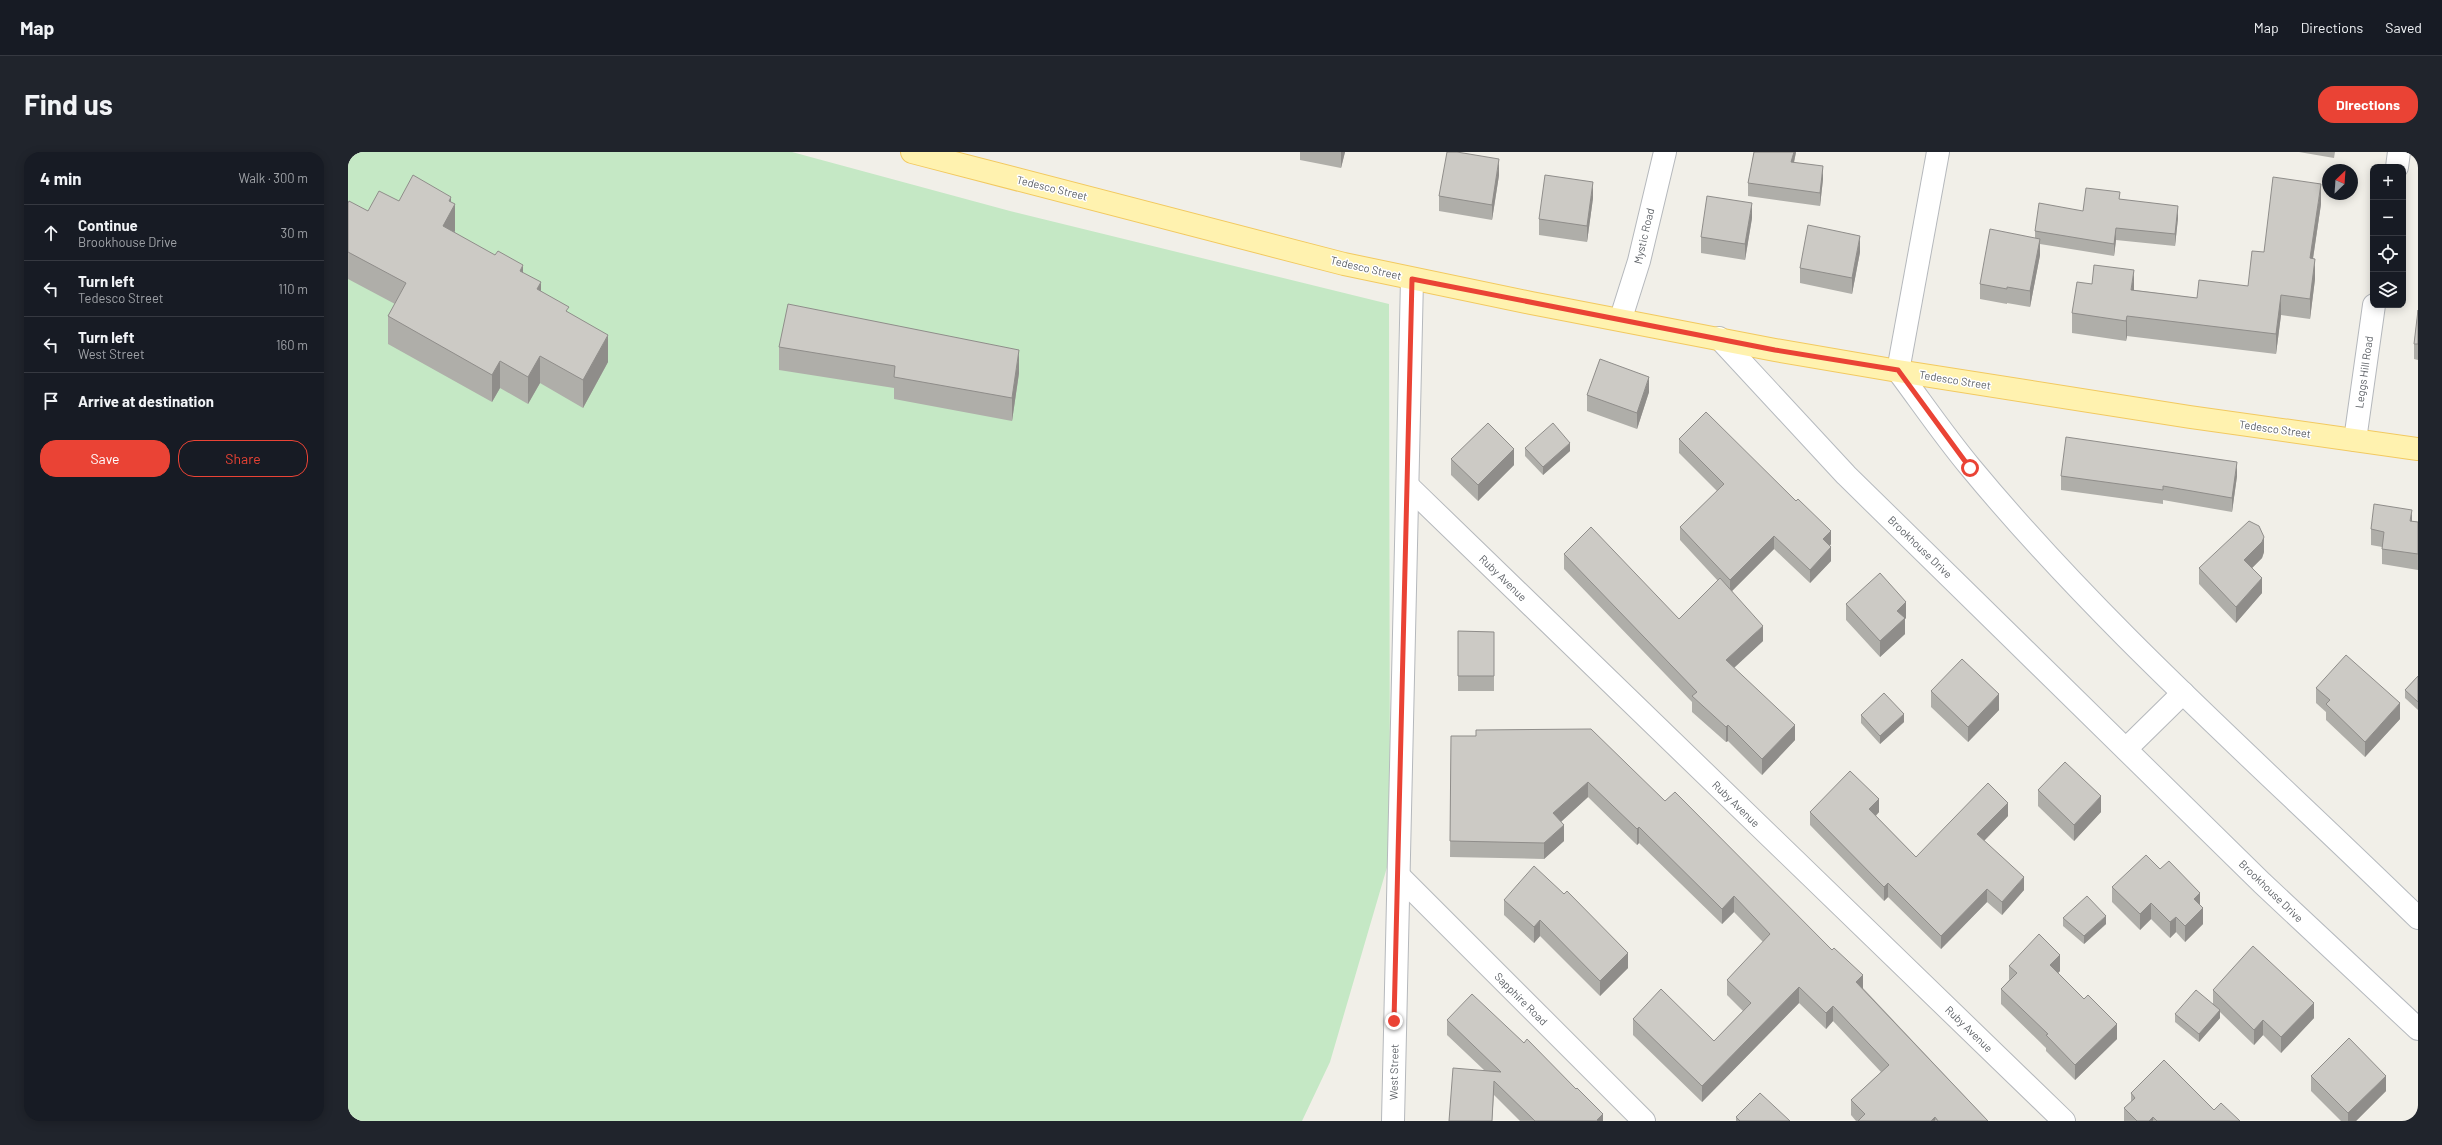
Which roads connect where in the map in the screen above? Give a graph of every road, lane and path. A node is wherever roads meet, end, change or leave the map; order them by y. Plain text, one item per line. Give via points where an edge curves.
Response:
1 (912, 152) edge
2 (1665, 152) edge
3 (1938, 152) edge
4 (2399, 152) edge
5 (2397, 164) edge
6 (1412, 279) junction
7 (2374, 308) edge
8 (1621, 318) junction
9 (1719, 338) junction
10 (1898, 370) junction
11 (2355, 440) junction
12 (2418, 449) edge
13 (1408, 486) junction
14 (2183, 693) junction
15 (2126, 750) junction
16 (1399, 876) junction
17 (2418, 918) edge
18 (2418, 1029) edge
19 (1393, 1121) edge
20 (1644, 1121) edge
21 (2064, 1121) edge

1 - 6 main road, Tedesco Street
2 - 8 street, Mystic Road via 1639,260
3 - 10 street
4 - 5 street
6 - 8 main road, Tedesco Street
6 - 13 street, West Street
7 - 11 street, Leggs Hill Road
8 - 9 main road, Tedesco Street
9 - 10 main road, Tedesco Street
9 - 15 street, Brookhouse Drive via 1846,475
10 - 11 main road, Tedesco Street
10 - 14 street via 1970,468 2066,575
11 - 12 main road, Tedesco Street
13 - 16 street, West Street
13 - 21 street, Ruby Avenue
14 - 15 street
14 - 17 street
15 - 18 street, Brookhouse Drive via 2262,883
16 - 19 street, West Street
16 - 20 street, Sapphire Road

